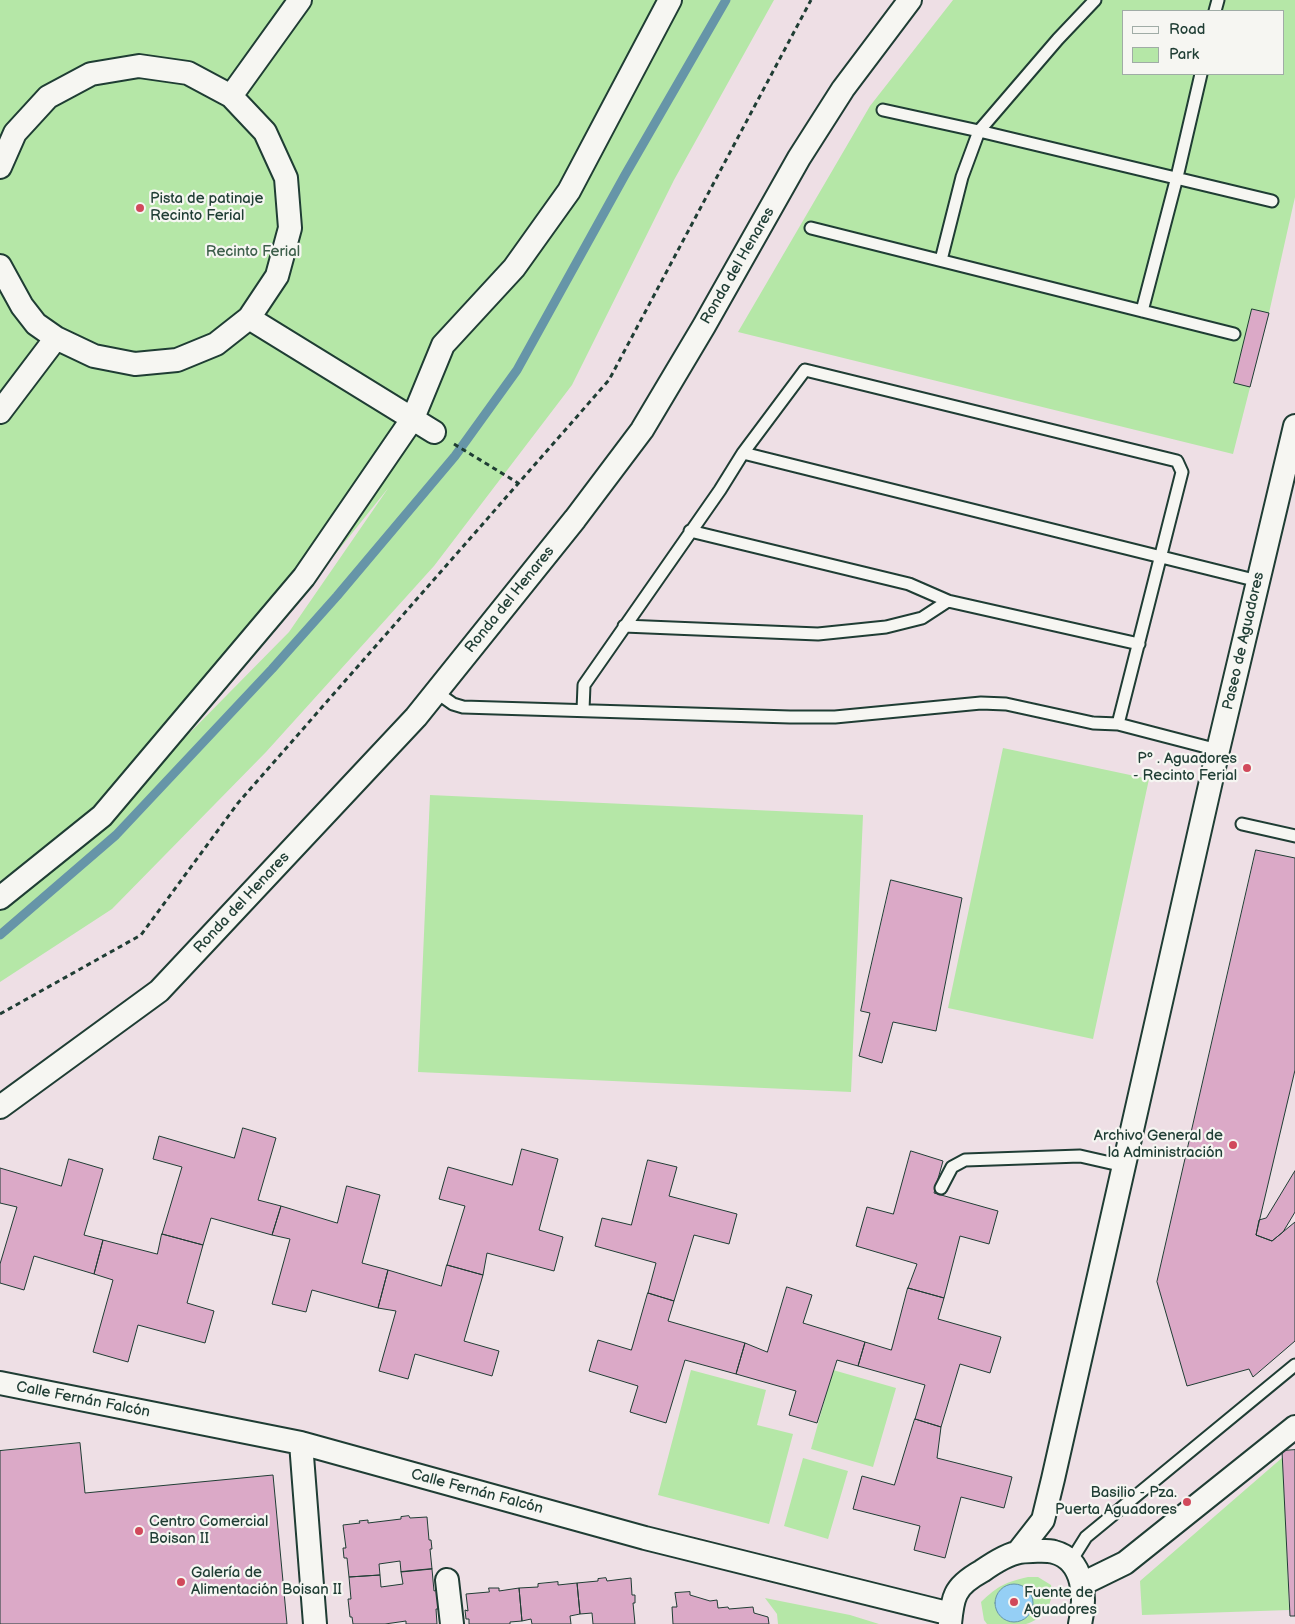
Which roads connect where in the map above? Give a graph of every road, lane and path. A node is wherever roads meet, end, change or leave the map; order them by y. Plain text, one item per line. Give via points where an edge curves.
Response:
1 (300, 0) edge
2 (670, 0) edge
3 (811, 0) edge
4 (910, 0) edge
5 (1095, 0) edge
6 (1201, 75) edge
7 (231, 96) junction
8 (882, 110) dead end
9 (8, 128) edge
10 (979, 131) junction
11 (0, 167) edge
12 (1177, 177) junction
13 (1272, 201) dead end
14 (811, 228) dead end
15 (941, 260) junction
16 (0, 266) edge
17 (1142, 312) junction
18 (249, 318) junction
19 (1234, 334) dead end
20 (56, 338) junction
21 (0, 412) edge
22 (413, 418) junction
23 (1295, 426) edge
24 (434, 432) joint
25 (743, 453) junction
26 (518, 483) junction
27 (690, 531) junction
28 (1160, 557) junction
29 (1258, 581) junction
30 (948, 600) junction
31 (624, 626) junction
32 (1139, 644) junction
33 (436, 692) junction
34 (583, 710) junction
35 (1118, 724) junction
36 (1218, 750) junction
37 (1242, 824) dead end
38 (1295, 836) edge
39 (0, 898) edge
40 (0, 1014) edge
41 (0, 1107) edge
42 (1124, 1166) junction
43 (941, 1188) dead end
44 (1295, 1365) edge
45 (0, 1383) edge
46 (1295, 1427) edge
47 (301, 1443) junction
48 (1043, 1520) junction
49 (1018, 1552) junction
50 (1063, 1556) junction
51 (447, 1580) dead end
52 (1082, 1584) junction
53 (950, 1619) edge
54 (315, 1624) edge
55 (452, 1624) edge
56 (1080, 1624) edge

1 - 7 street
2 - 22 street via 569,191 514,268 443,345
3 - 26 path via 609,380
4 - 33 street, Ronda del Henares via 843,89 799,158 642,430
5 - 10 lane
6 - 12 lane
7 - 9 street via 188,74 139,66 91,74 48,97
7 - 18 street via 265,132 286,178 290,228 280,266 277,276
8 - 10 lane
9 - 11 street
10 - 12 lane
10 - 15 lane via 962,177
12 - 13 lane
12 - 17 lane
14 - 15 lane
15 - 17 lane
16 - 20 street via 36,324
17 - 19 lane
18 - 20 street via 216,344 177,360 135,364 94,356
18 - 22 street
20 - 21 street
22 - 24 street
22 - 39 street via 304,577 102,816
23 - 29 street, Paseo de Aguadores
24 - 26 path
25 - 27 lane
25 - 28 lane
25 - 28 lane via 805,370 1161,456 1177,461 1182,472
26 - 40 path via 238,803 141,935
27 - 30 lane via 909,584
27 - 31 lane
28 - 29 lane
28 - 32 lane
29 - 36 street, Paseo de Aguadores
30 - 31 lane via 922,618 818,634
30 - 32 lane
31 - 34 lane via 584,685
32 - 35 lane
33 - 34 lane via 453,704 464,707
33 - 41 street, Ronda del Henares via 159,991
34 - 35 lane via 836,717 981,703 1006,704
35 - 36 lane
36 - 42 street, Paseo de Aguadores
37 - 38 lane
42 - 43 lane via 1080,1156 965,1160 952,1166
42 - 48 street, Paseo de Aguadores
44 - 50 lane
45 - 47 street, Calle Fernán Falcón
46 - 52 street via 1125,1563
47 - 53 street, Calle Fernán Falcón
47 - 54 street
48 - 49 street
48 - 50 street
49 - 50 street
49 - 53 street via 973,1576 956,1593
50 - 52 street
51 - 55 street
52 - 56 street via 1084,1599

